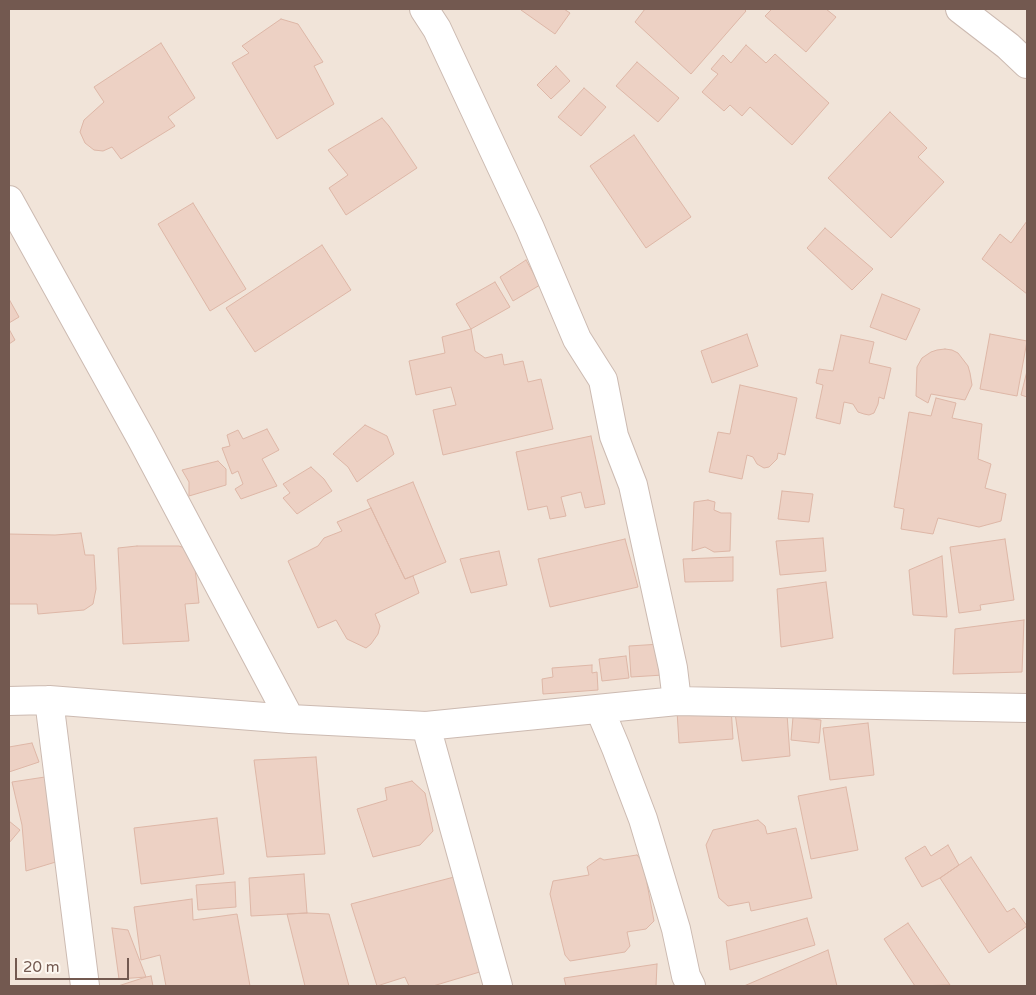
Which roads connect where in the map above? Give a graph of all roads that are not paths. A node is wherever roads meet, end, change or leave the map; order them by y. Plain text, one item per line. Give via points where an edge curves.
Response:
1 (424, 9) edge
2 (960, 9) edge
3 (1027, 64) edge
4 (9, 200) edge
5 (50, 700) junction
6 (9, 701) edge
7 (678, 702) junction
8 (1027, 708) edge
9 (600, 710) junction
10 (290, 719) junction
11 (426, 726) junction
12 (85, 986) edge
13 (498, 986) edge
14 (691, 986) edge

1 - 7 street via 437,29 526,218 577,339 603,380 614,436 633,485
2 - 3 street
4 - 10 street via 142,440
5 - 6 street
5 - 10 street
5 - 12 street
7 - 8 street
7 - 9 street
9 - 11 street
9 - 14 street via 643,819
10 - 11 street
11 - 13 street

